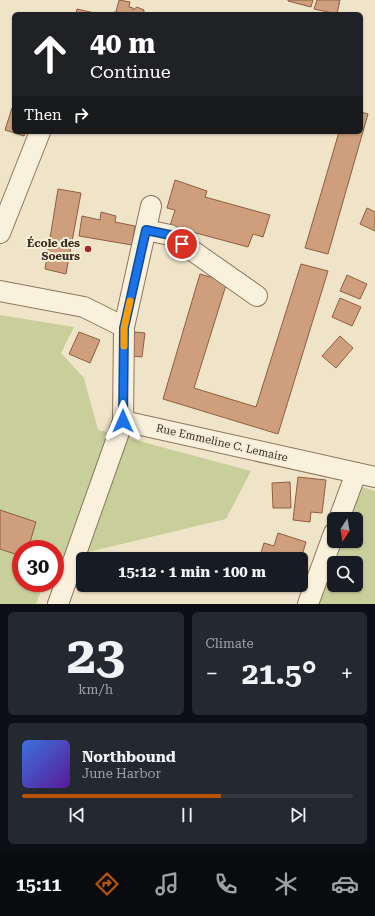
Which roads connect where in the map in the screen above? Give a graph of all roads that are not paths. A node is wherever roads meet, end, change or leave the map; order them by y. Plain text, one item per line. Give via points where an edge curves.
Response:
1 (39, 134) edge
2 (151, 206) dead end
3 (146, 230) junction
4 (0, 233) edge
5 (0, 291) edge
6 (257, 296) dead end
7 (124, 328) junction
8 (123, 421) junction
9 (356, 473) junction
10 (375, 477) edge
11 (342, 512) edge
12 (329, 548) edge
13 (58, 604) edge
14 (308, 604) edge

1 - 4 street
2 - 3 street
3 - 6 street via 170,235
3 - 7 street
5 - 7 street via 84,307
7 - 8 street
8 - 9 street, Rue Emmeline C. Lemaire
8 - 13 street
9 - 10 street, Rue Emmeline C. Lemaire
9 - 11 street
12 - 14 street

